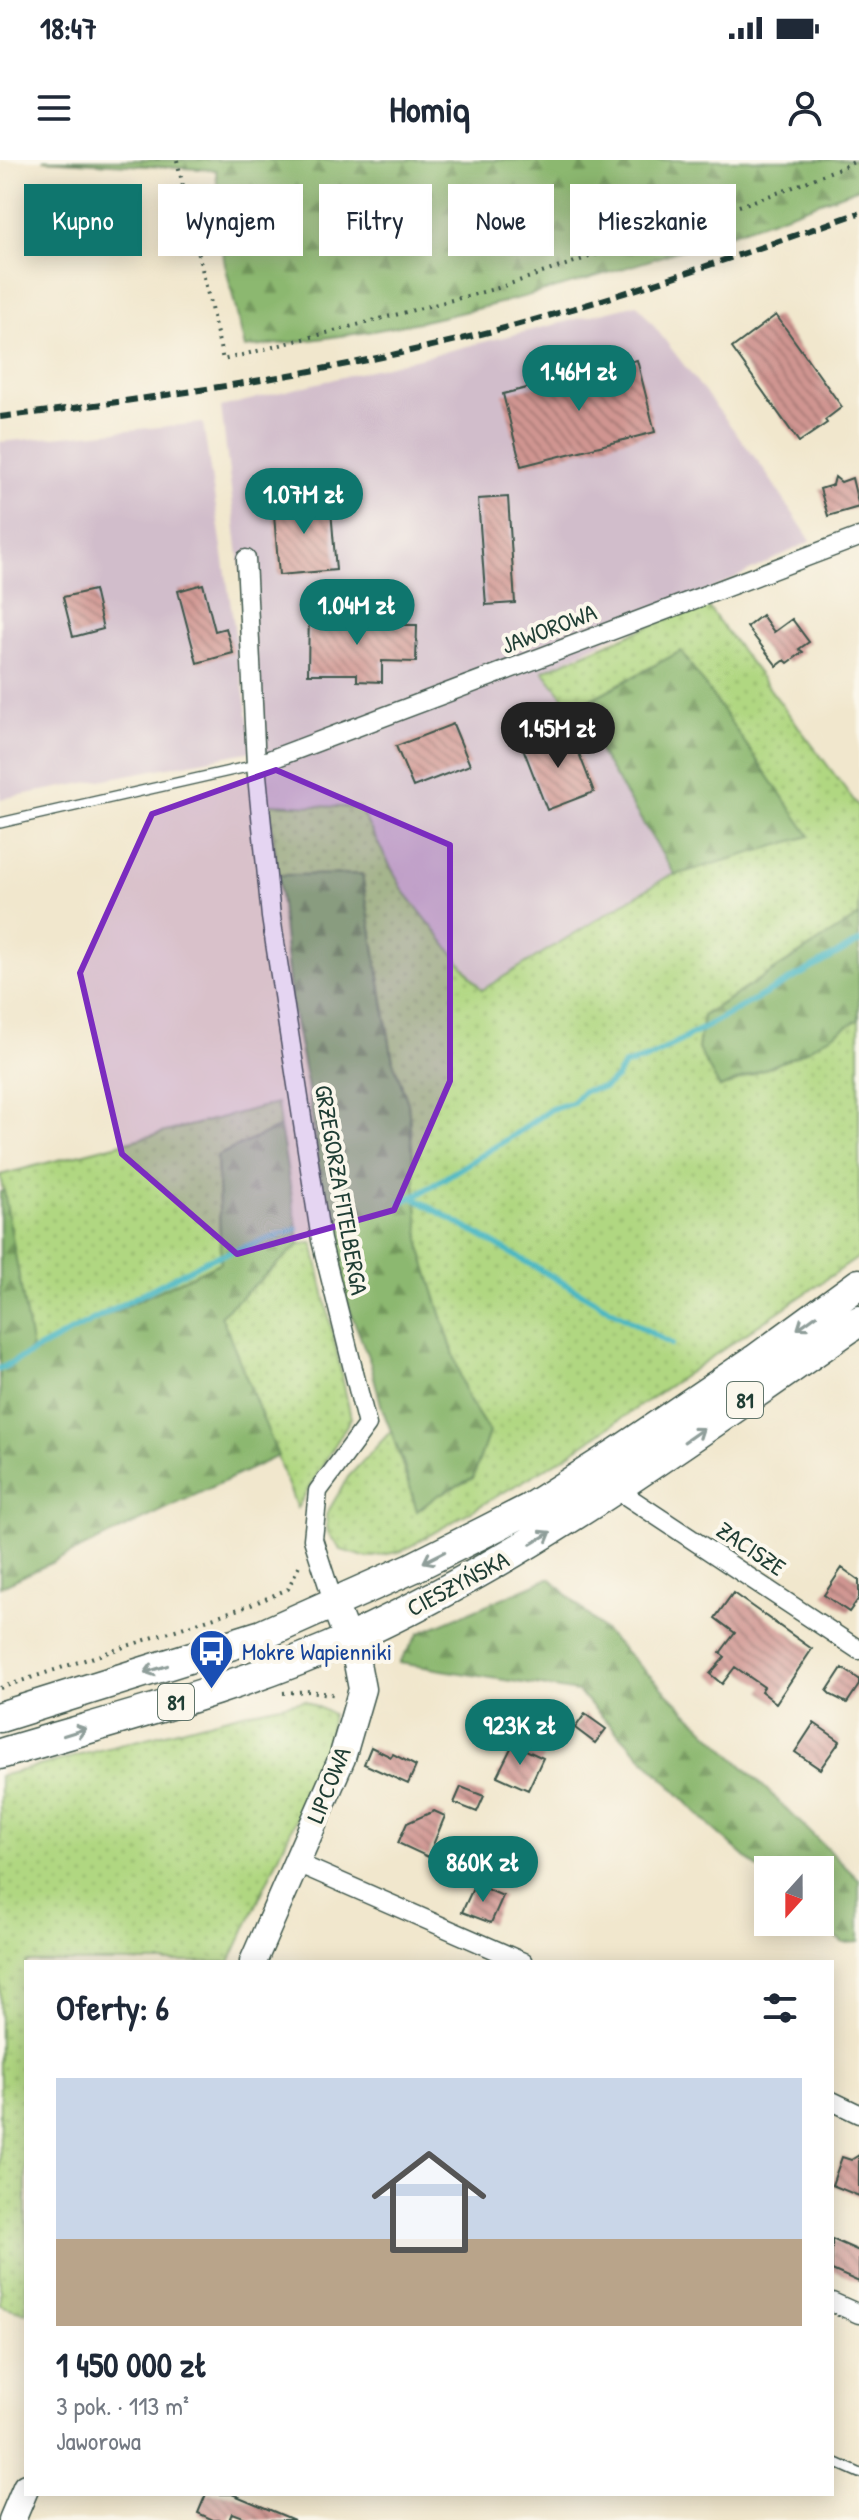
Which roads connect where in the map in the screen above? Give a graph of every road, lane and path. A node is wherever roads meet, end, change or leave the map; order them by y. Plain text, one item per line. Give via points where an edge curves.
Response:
1 (177, 160) edge
2 (859, 160) edge
3 (859, 537) edge
4 (246, 559) dead end
5 (256, 765) junction
6 (0, 823) edge
7 (859, 1284) edge
8 (859, 1321) edge
9 (622, 1474) junction
10 (313, 1539) junction
11 (334, 1604) junction
12 (348, 1640) junction
13 (859, 1650) edge
14 (0, 1688) edge
15 (362, 1689) junction
16 (283, 1693) dead end
17 (0, 1717) edge
18 (0, 1754) edge
19 (297, 1863) junction
20 (254, 1960) edge
21 (518, 1960) edge
22 (834, 2102) edge
23 (859, 2114) edge
24 (834, 2303) edge
25 (859, 2314) edge
26 (834, 2462) edge
27 (859, 2473) edge
28 (24, 2492) edge
29 (12, 2520) edge

1 - 2 path via 223,360 498,288
3 - 5 street, JAWOROWA
4 - 5 street, GRZEGORZA FITELBERGA
5 - 6 lane
5 - 10 street, GRZEGORZA FITELBERGA via 271,917 321,1240 367,1425 318,1491
7 -> 9 main road, 81 via 755,1360
9 -> 8 main road, 81
9 -> 11 main road, CIESZYŃSKA / 81 via 529,1509
12 -> 9 main road, CIESZYŃSKA / 81 via 512,1555
9 - 13 street, ZACISZE
10 - 11 street, GRZEGORZA FITELBERGA
10 - 14 path via 301,1545 299,1567 288,1589
11 - 12 street
11 -> 17 main road, CIESZYŃSKA / 81 via 262,1635
12 - 15 street
18 -> 12 main road, CIESZYŃSKA / 81 via 211,1691
15 - 16 path via 339,1695
15 - 19 street, LIPCOWA via 342,1758
19 - 20 street, LIPCOWA
19 - 21 street
22 - 23 street
24 - 25 street
26 - 27 lane
28 - 29 street

